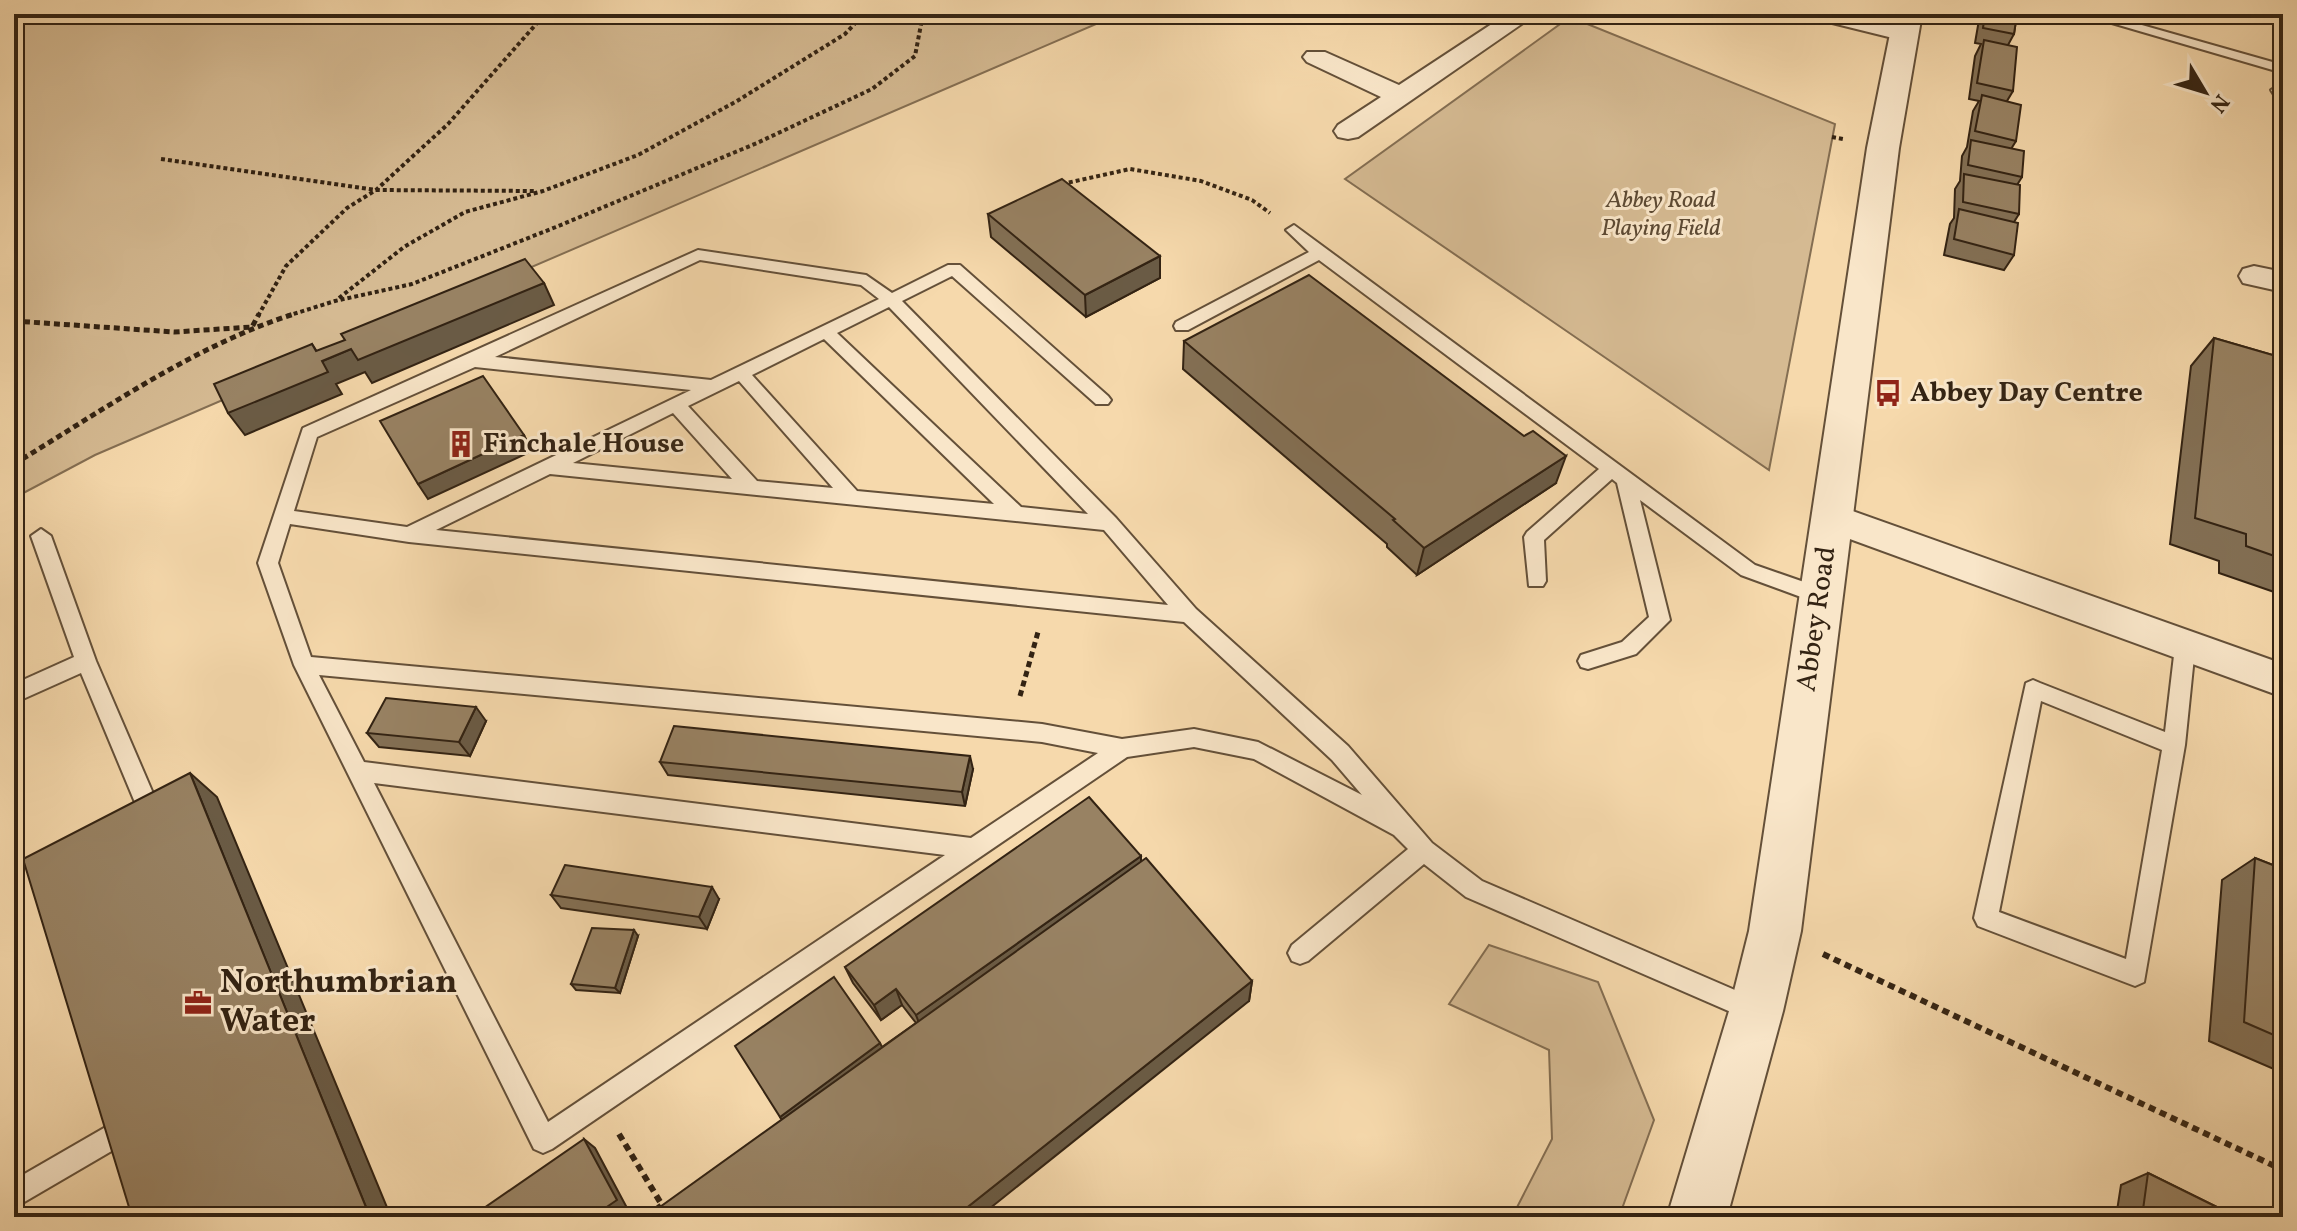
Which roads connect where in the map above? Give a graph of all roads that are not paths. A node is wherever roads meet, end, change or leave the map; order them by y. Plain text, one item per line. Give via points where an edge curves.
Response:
1 (1524, 14) edge
2 (1825, 14) edge
3 (2088, 14) edge
4 (1907, 24) edge
5 (1316, 57) dead end
6 (2283, 69) edge
7 (1400, 96) junction
8 (1348, 131) dead end
9 (1294, 230) road end
10 (1320, 253) junction
11 (891, 300) junction
12 (1182, 326) dead end
13 (826, 332) junction
14 (473, 361) junction
15 (741, 373) junction
16 (713, 386) junction
17 (1102, 400) dead end
18 (676, 405) junction
19 (548, 467) junction
20 (1618, 476) junction
21 (752, 488) junction
22 (852, 498) junction
23 (1015, 513) junction
24 (283, 516) junction
25 (1830, 517) junction
26 (1109, 523) junction
27 (409, 535) junction
28 (41, 536) dead end
29 (1536, 581) dead end
30 (1820, 596) junction
31 (1189, 615) junction
32 (2185, 647) junction
33 (86, 661) junction
34 (1588, 661) dead end
35 (304, 665) junction
36 (2283, 681) edge
37 (14, 694) edge
38 (2174, 745) junction
39 (1122, 748) junction
40 (357, 771) junction
41 (147, 805) edge
42 (1402, 828) junction
43 (971, 848) junction
44 (1424, 850) junction
45 (1300, 953) dead end
46 (1756, 1011) junction
47 (133, 1124) edge
48 (14, 1195) edge
49 (1697, 1217) edge

1 - 7 street
2 - 4 street
3 - 6 lane
4 - 25 street, Abbey Road via 1883,148
5 - 7 street
7 - 8 street
9 - 10 lane
10 - 12 lane
10 - 20 lane
11 - 13 lane
11 - 14 lane via 866,280 698,255
11 - 17 lane via 954,269
11 - 26 lane
13 - 15 lane
13 - 23 lane
14 - 16 lane
14 - 24 lane via 309,433
15 - 16 lane
15 - 22 lane
16 - 18 lane
18 - 19 lane
18 - 21 lane
19 - 21 lane
19 - 27 lane
20 - 29 lane via 1534,537
20 - 30 lane via 1748,570
20 - 34 lane via 1660,620 1629,648
21 - 22 lane
22 - 23 lane
23 - 26 lane
24 - 27 lane
24 - 35 lane via 268,563
25 - 30 street, Abbey Road
25 - 32 street
26 - 31 lane
27 - 31 lane
28 - 33 lane
30 - 46 street, Abbey Road via 1775,931
31 - 42 lane via 1340,753
32 - 36 street
32 - 38 lane
33 - 37 lane
33 - 41 lane
35 - 39 lane via 1042,733
35 - 40 lane
38 - 38 lane via 2135,974 1986,918 2033,689
39 - 42 lane via 1194,738 1258,751
39 - 43 lane
40 - 43 lane
40 - 43 lane via 543,1140
42 - 44 lane
44 - 45 lane
44 - 46 lane via 1474,889
46 - 49 street, Abbey Road
47 - 48 lane

